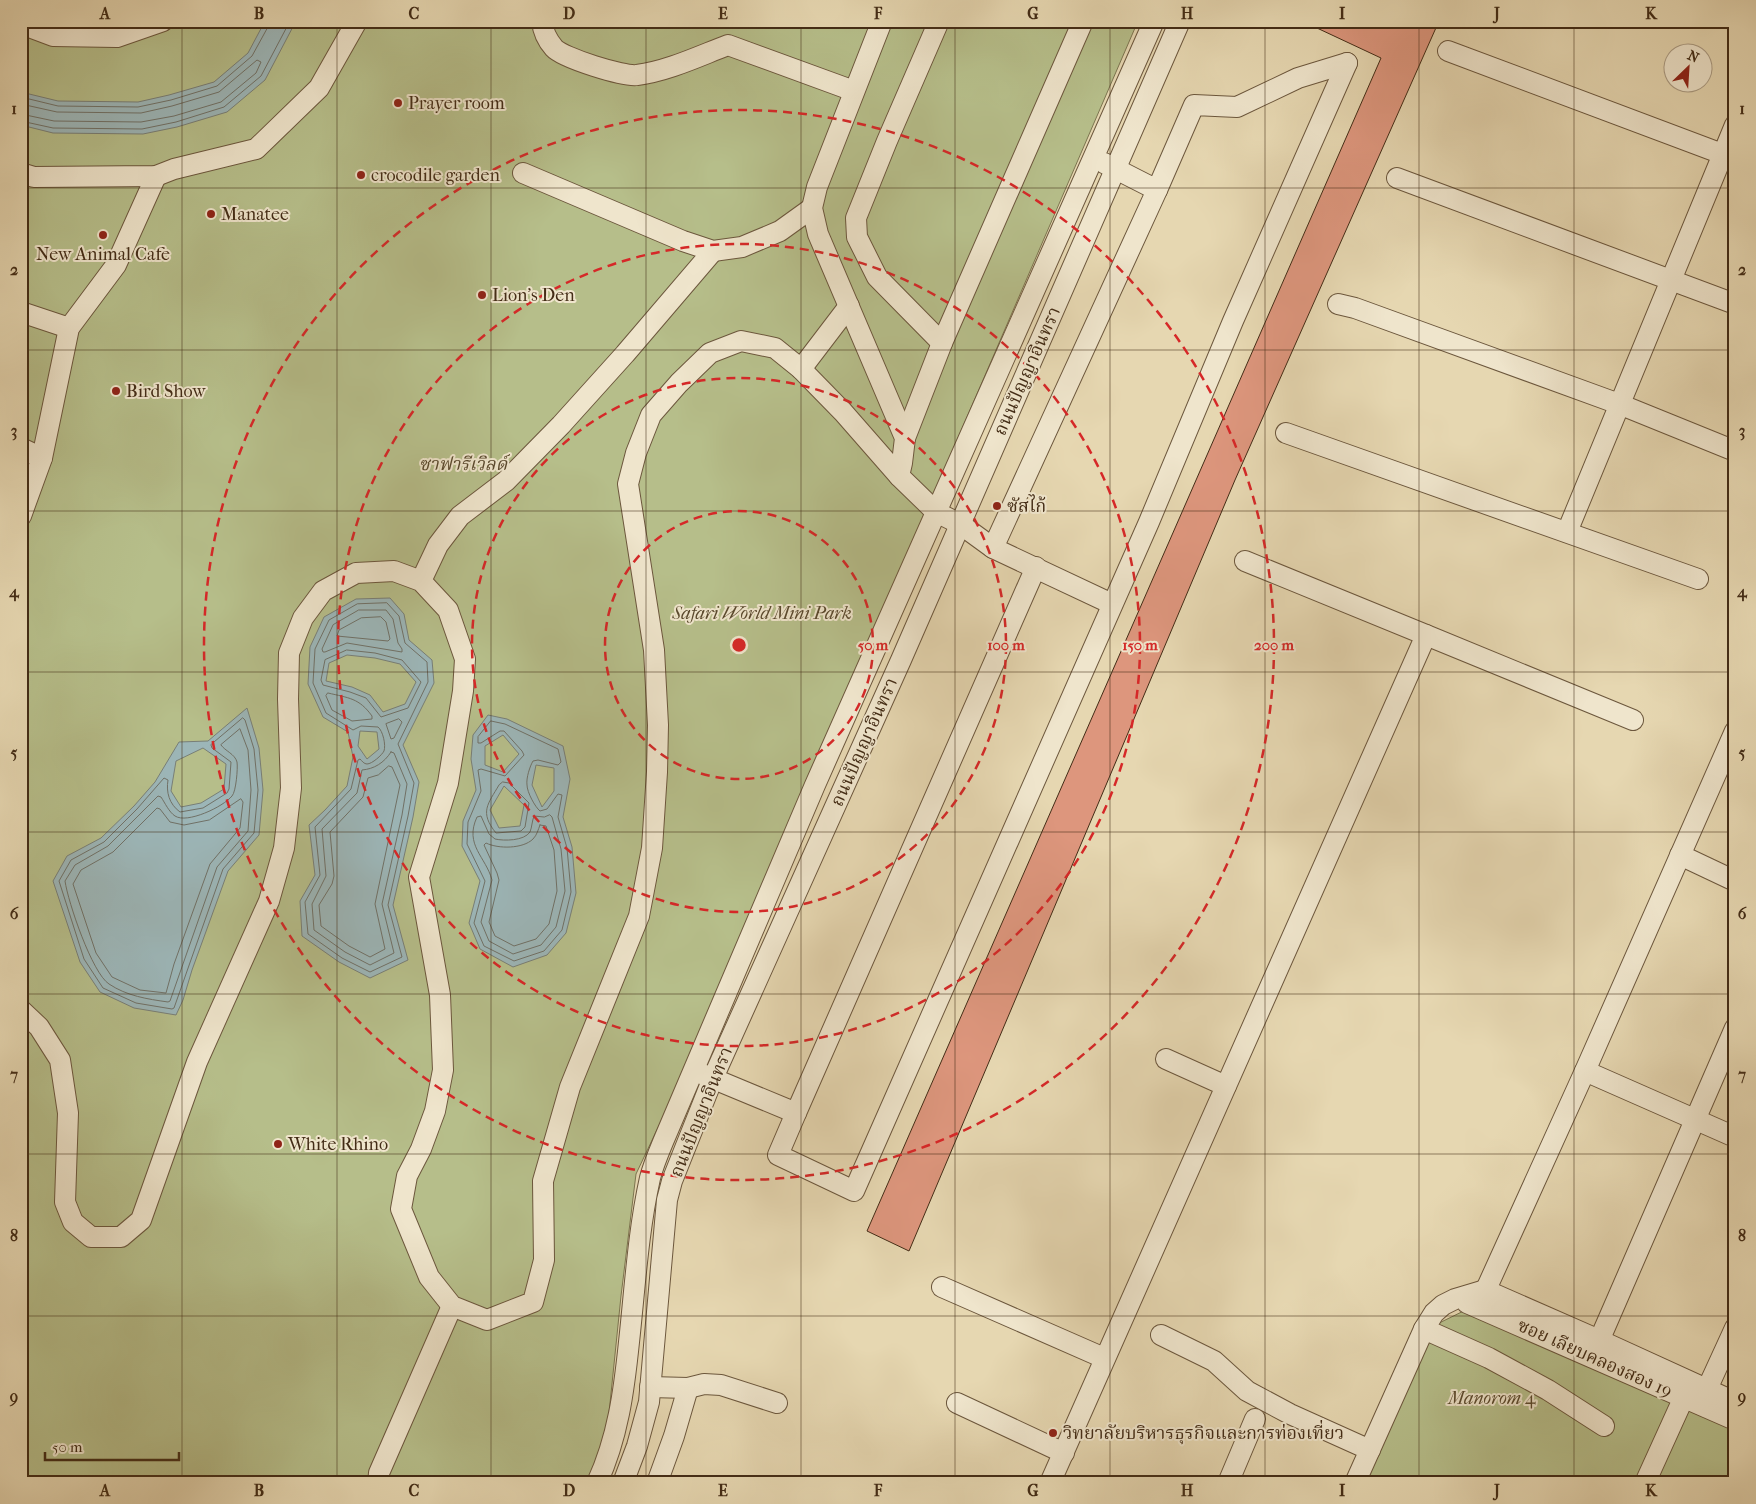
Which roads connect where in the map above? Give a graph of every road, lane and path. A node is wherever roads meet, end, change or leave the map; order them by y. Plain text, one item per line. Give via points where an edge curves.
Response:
1 (163, 21) edge
2 (357, 21) edge
3 (542, 21) edge
4 (882, 21) edge
5 (939, 21) edge
6 (1083, 21) edge
7 (1154, 21) edge
8 (1180, 21) edge
9 (21, 24) edge
10 (1448, 51) dead end
11 (854, 92) junction
12 (1735, 125) edge
13 (1728, 156) edge
14 (1094, 158) junction
15 (1116, 169) junction
16 (21, 173) edge
17 (523, 173) dead end
18 (156, 176) junction
19 (1397, 178) dead end
20 (1157, 190) junction
21 (812, 208) junction
22 (713, 251) junction
23 (1670, 279) junction
24 (1338, 304) dead end
25 (1735, 304) edge
26 (849, 306) junction
27 (21, 312) edge
28 (69, 328) junction
29 (942, 343) junction
30 (801, 369) junction
31 (1619, 404) junction
32 (1286, 433) dead end
33 (905, 438) junction
34 (21, 448) edge
35 (1735, 451) edge
36 (42, 458) junction
37 (899, 476) junction
38 (936, 512) junction
39 (21, 516) edge
40 (960, 524) junction
41 (1567, 532) junction
42 (993, 548) junction
43 (1246, 560) dead end
44 (1036, 567) junction
45 (1698, 579) dead end
46 (421, 581) junction
47 (1112, 604) junction
48 (1426, 635) junction
49 (1633, 720) dead end
50 (1735, 730) edge
51 (1680, 855) junction
52 (1735, 881) edge
53 (21, 1010) edge
54 (1735, 1028) edge
55 (1166, 1059) dead end
56 (692, 1070) junction
57 (1585, 1071) junction
58 (713, 1078) junction
59 (1226, 1086) junction
60 (796, 1113) junction
61 (1694, 1120) junction
62 (1735, 1137) edge
63 (942, 1287) dead end
64 (1482, 1298) junction
65 (452, 1306) junction
66 (1735, 1328) edge
67 (1424, 1329) junction
68 (1161, 1335) dead end
69 (1596, 1348) junction
70 (1104, 1358) junction
71 (650, 1387) junction
72 (688, 1388) junction
73 (1696, 1393) junction
74 (1735, 1402) edge
75 (778, 1403) dead end
76 (957, 1403) dead end
77 (1255, 1419) dead end
78 (1735, 1420) edge
79 (1604, 1426) dead end
80 (1370, 1450) junction
81 (1064, 1453) junction
82 (378, 1483) edge
83 (597, 1483) edge
84 (622, 1483) edge
85 (657, 1483) edge
86 (1050, 1483) edge
87 (1228, 1483) edge
88 (1355, 1483) edge
89 (1645, 1483) edge

1 - 9 street via 117,37 53,36
2 - 18 street via 319,88 256,148
3 - 11 street via 543,33 556,50 589,65 635,76 668,68 728,45
4 - 11 street
5 - 29 street via 887,141 855,226 857,237 877,277
6 - 29 street
7 - 14 street, ถนนปัญญาอินทรา
8 - 15 street, ถนนปัญญาอินทรา
10 - 13 street
11 - 21 street
12 - 13 street
13 - 23 street
14 - 15 street
14 - 38 street, ถนนปัญญาอินทรา
15 - 20 street
15 - 40 street, ถนนปัญญาอินทรา
16 - 18 street via 34,177
17 - 22 street
18 - 28 street via 116,265
19 - 23 street
20 - 42 street
20 - 47 street via 1194,105 1238,107 1298,78 1347,63
21 - 22 street via 780,231 742,247
21 - 26 street via 818,234
22 - 46 street via 561,425 506,481 460,516 438,545
23 - 25 street
23 - 31 street
24 - 31 street
26 - 30 street
26 - 33 street
27 - 28 street
28 - 36 street
29 - 33 street
30 - 37 street
30 - 65 street via 775,348 741,341 710,353 651,415 636,453 628,484 654,650 658,724 652,848 639,916 570,1088 543,1181 544,1260 533,1302 487,1320
31 - 35 street
31 - 41 street
32 - 41 street
33 - 37 street
34 - 36 street
36 - 39 street
37 - 38 street
38 - 40 street
38 - 56 street, ถนนปัญญาอินทรา
40 - 42 street
40 - 58 street, ถนนปัญญาอินทรา
41 - 45 street
42 - 44 street
43 - 48 street
44 - 47 street
44 - 60 street
46 - 53 street via 394,570 356,573 323,591 303,618 289,653 291,788 284,848 269,901 197,1062 141,1220 121,1237 91,1237 73,1222 66,1202 68,1113 60,1060 39,1027
46 - 65 street via 448,610 465,659 448,784 420,877 440,995 443,1070 435,1111 407,1176 402,1209 429,1277
47 - 60 street via 854,1191 778,1155
48 - 49 street
48 - 59 street
50 - 51 street
51 - 52 street
51 - 57 street
54 - 61 street
55 - 59 street
56 - 58 street
56 - 83 street, ถนนปัญญาอินทรา via 650,1176 624,1388 617,1428
57 - 61 street
57 - 64 street
58 - 60 street
58 - 71 street, ถนนปัญญาอินทรา via 667,1200
59 - 70 street
61 - 62 street
61 - 69 street
63 - 70 street
64 - 67 street via 1455,1298 1434,1313
64 - 69 street, ซอย เลียบคลองสอง 19
65 - 82 street via 379,1473
66 - 73 street
67 - 79 street via 1489,1358
67 - 80 street
68 - 80 street via 1214,1361 1247,1391
69 - 73 street, ซอย เลียบคลองสอง 19
70 - 81 street
71 - 72 street
71 - 84 street, ถนนปัญญาอินทรา via 637,1446
72 - 75 street via 704,1384 721,1385
72 - 85 street
73 - 74 street, ซอย เลียบคลองสอง 19
73 - 78 street, ซอย เลียบคลองสอง 19
73 - 89 street
76 - 81 street
77 - 87 street
80 - 88 street
81 - 86 street

